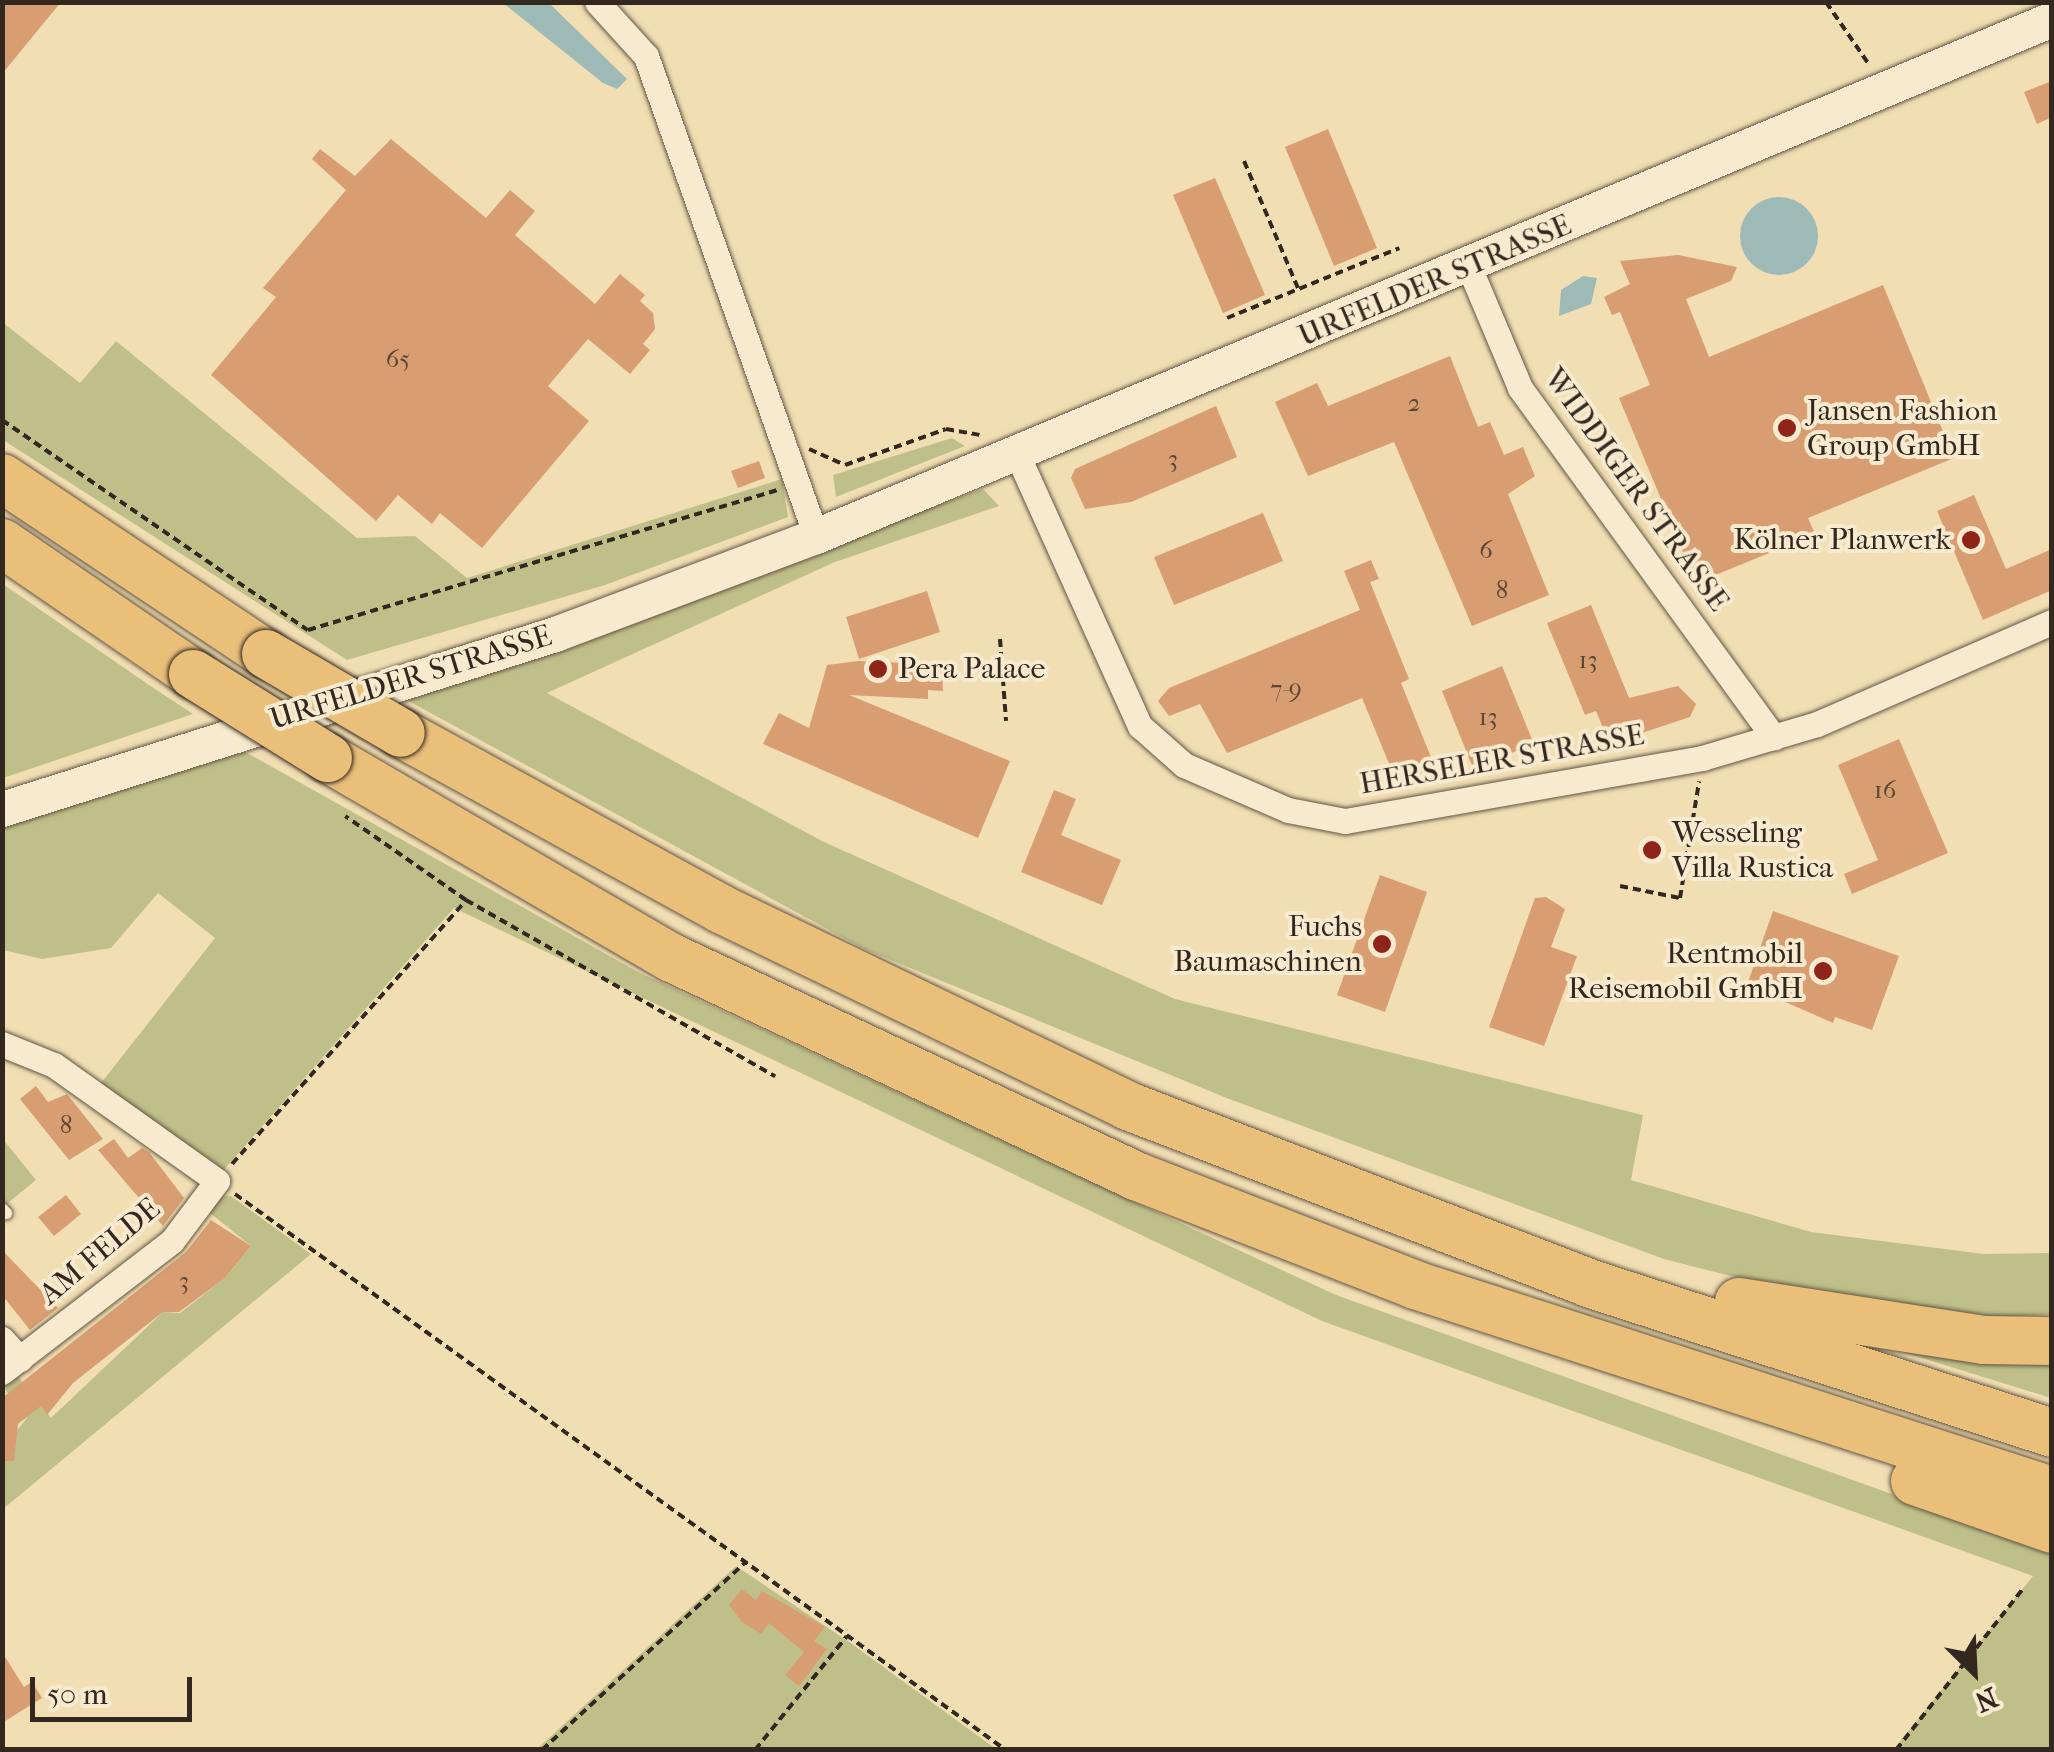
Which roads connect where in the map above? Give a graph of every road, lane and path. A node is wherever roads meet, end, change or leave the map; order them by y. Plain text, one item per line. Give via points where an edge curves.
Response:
1 (597, 2) edge
2 (1826, 2) edge
3 (2052, 19) edge
4 (1891, 90) junction
5 (1244, 161) dead end
6 (1399, 248) dead end
7 (1469, 268) junction
8 (1298, 288) junction
9 (1228, 318) dead end
10 (2, 420) edge
11 (1018, 454) junction
12 (846, 465) dead end
13 (2, 478) edge
14 (797, 485) junction
15 (816, 536) junction
16 (2, 544) edge
17 (2052, 622) edge
18 (1000, 639) dead end
19 (1006, 721) dead end
20 (1774, 737) junction
21 (1702, 758) junction
22 (2, 809) edge
23 (345, 816) dead end
24 (1620, 886) dead end
25 (466, 900) junction
26 (2, 1044) edge
27 (775, 1076) dead end
28 (1128, 1106) junction
29 (217, 1182) junction
30 (1415, 1284) junction
31 (2, 1339) edge
32 (2052, 1341) edge
33 (11, 1366) edge
34 (2052, 1433) edge
35 (2052, 1491) edge
36 (2052, 1528) edge
37 (746, 1562) junction
38 (2022, 1590) dead end
39 (848, 1635) junction
40 (542, 1750) edge
41 (756, 1750) edge
42 (1006, 1750) edge
43 (1896, 1750) edge

1 - 14 street via 646,56
2 - 4 path
3 - 4 main road, URFELDER STRASSE
4 - 7 main road, URFELDER STRASSE
5 - 8 path
6 - 8 path
7 - 11 main road, URFELDER STRASSE
7 - 20 street, WIDDIGER STRASSE via 1520,388
8 - 9 path
10 - 14 path via 308,630
11 - 12 path via 999,439 946,428
11 - 15 main road, URFELDER STRASSE
11 - 21 street, HERSELER STRASSE via 1122,695 1140,726 1184,765 1288,810 1345,821
13 - 28 highway, bridge via 266,654 401,733 721,909
14 - 15 street
15 - 22 main road, URFELDER STRASSE via 555,634
16 - 30 highway, bridge via 192,674 672,958 894,1068 1136,1176
17 - 20 street, HERSELER STRASSE
18 - 19 path
20 - 21 street, HERSELER STRASSE
21 - 24 path via 1680,898
23 - 25 path
25 - 27 path
25 - 29 path
26 - 29 street via 54,1065
28 - 32 highway via 1212,1117 1646,1276 1790,1316
28 - 34 highway via 1588,1283
29 - 33 street, AM FELDE via 172,1241
29 - 37 path
30 - 35 highway
30 - 36 highway via 1528,1343 1644,1388
31 - 33 street
37 - 39 path
37 - 40 path
38 - 43 path
39 - 41 path
39 - 42 path

